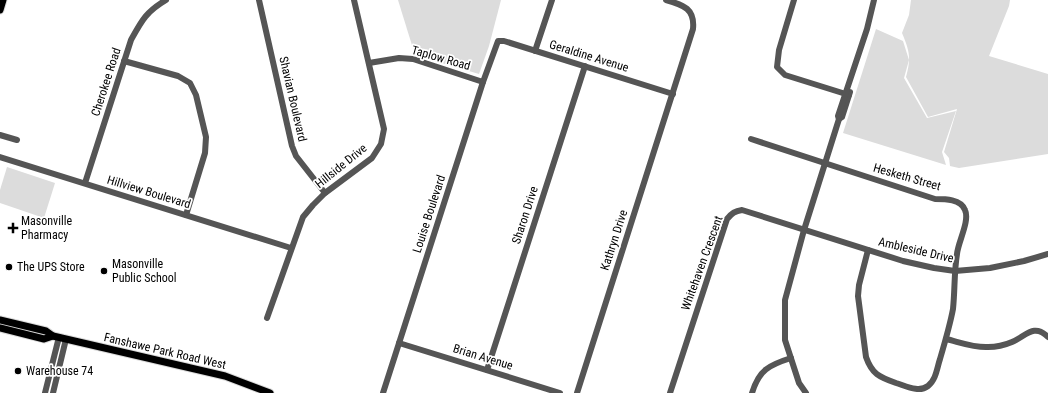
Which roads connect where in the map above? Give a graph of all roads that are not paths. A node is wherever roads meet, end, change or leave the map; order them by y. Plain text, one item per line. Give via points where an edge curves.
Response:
1 (3, 0) edge
2 (166, 0) edge
3 (259, 0) edge
4 (354, 0) edge
5 (552, 0) edge
6 (666, 0) edge
7 (794, 0) edge
8 (874, 0) edge
9 (0, 10) edge
10 (498, 41) joint
11 (535, 51) junction
12 (124, 61) junction
13 (369, 63) junction
14 (585, 66) junction
15 (483, 82) junction
16 (673, 94) junction
17 (847, 94) junction
18 (0, 135) edge
19 (751, 139) dead end
20 (17, 140) dead end
21 (0, 157) edge
22 (826, 163) junction
23 (85, 183) junction
24 (325, 193) junction
25 (186, 215) junction
26 (804, 230) junction
27 (291, 248) junction
28 (868, 250) junction
29 (1048, 254) edge
30 (955, 271) junction
31 (267, 318) dead end
32 (0, 320) edge
33 (0, 328) edge
34 (56, 337) junction
35 (1048, 337) edge
36 (66, 339) junction
37 (946, 339) junction
38 (399, 343) junction
39 (791, 358) junction
40 (487, 370) junction
41 (45, 393) edge
42 (53, 393) edge
43 (270, 393) edge
44 (383, 393) edge
45 (560, 393) edge
46 (577, 393) edge
47 (670, 393) edge
48 (752, 393) edge
49 (806, 393) edge

1 - 9 main road
2 - 12 street, Cherokee Road via 152,9 142,20 131,40
3 - 24 street, Shavian Boulevard via 292,146 296,156
4 - 13 street, Hillside Drive
5 - 11 street
6 - 16 street, Kathryn Drive via 687,9 694,21 691,40
7 - 17 street via 779,50 777,67 785,74
8 - 17 street via 868,32
10 - 11 street, Geraldine Avenue
10 - 15 street, Louise Boulevard
11 - 14 street, Geraldine Avenue
12 - 23 street, Cherokee Road
12 - 25 street via 178,76 190,83 196,95 206,137 205,153
13 - 15 street, Taplow Road via 399,58 413,59
13 - 24 street, Hillside Drive via 384,129 381,144 372,158
14 - 16 street, Geraldine Avenue
14 - 40 street, Sharon Drive
15 - 38 street, Louise Boulevard
16 - 46 street, Kathryn Drive
17 - 22 street
18 - 20 street
19 - 22 street, Hesketh Street
21 - 23 street, Hillview Boulevard
22 - 26 street
22 - 30 street, Hesketh Street via 935,199 959,203 966,211 966,219 958,247
23 - 25 street, Hillview Boulevard
24 - 27 street, Hillside Drive via 303,217
25 - 27 street, Hillview Boulevard
26 - 28 street, Ambleside Drive
26 - 39 street via 785,300 785,340
26 - 47 street, Whitehaven Crescent via 742,210 731,213
27 - 31 street, Hillside Drive
28 - 30 street, Ambleside Drive via 903,261
28 - 37 street, Hesketh Street via 858,296 866,357 874,373 886,380 922,390 928,387 935,375
29 - 30 street, Ambleside Drive via 1024,262
30 - 37 street, Hesketh Street via 952,310
32 - 34 main road, Fanshawe Park Road West via 46,331
33 - 34 main road, Fanshawe Park Road West via 44,339
34 - 36 main road, Fanshawe Park Road West
34 - 41 street
35 - 37 street via 1044,333 1033,331 1012,342 986,348
36 - 42 street
36 - 43 main road, Fanshawe Park Road West via 225,376
38 - 40 street, Brian Avenue
38 - 44 street, Louise Boulevard
39 - 48 street via 770,366 757,380
39 - 49 street via 799,383
40 - 45 street, Brian Avenue

